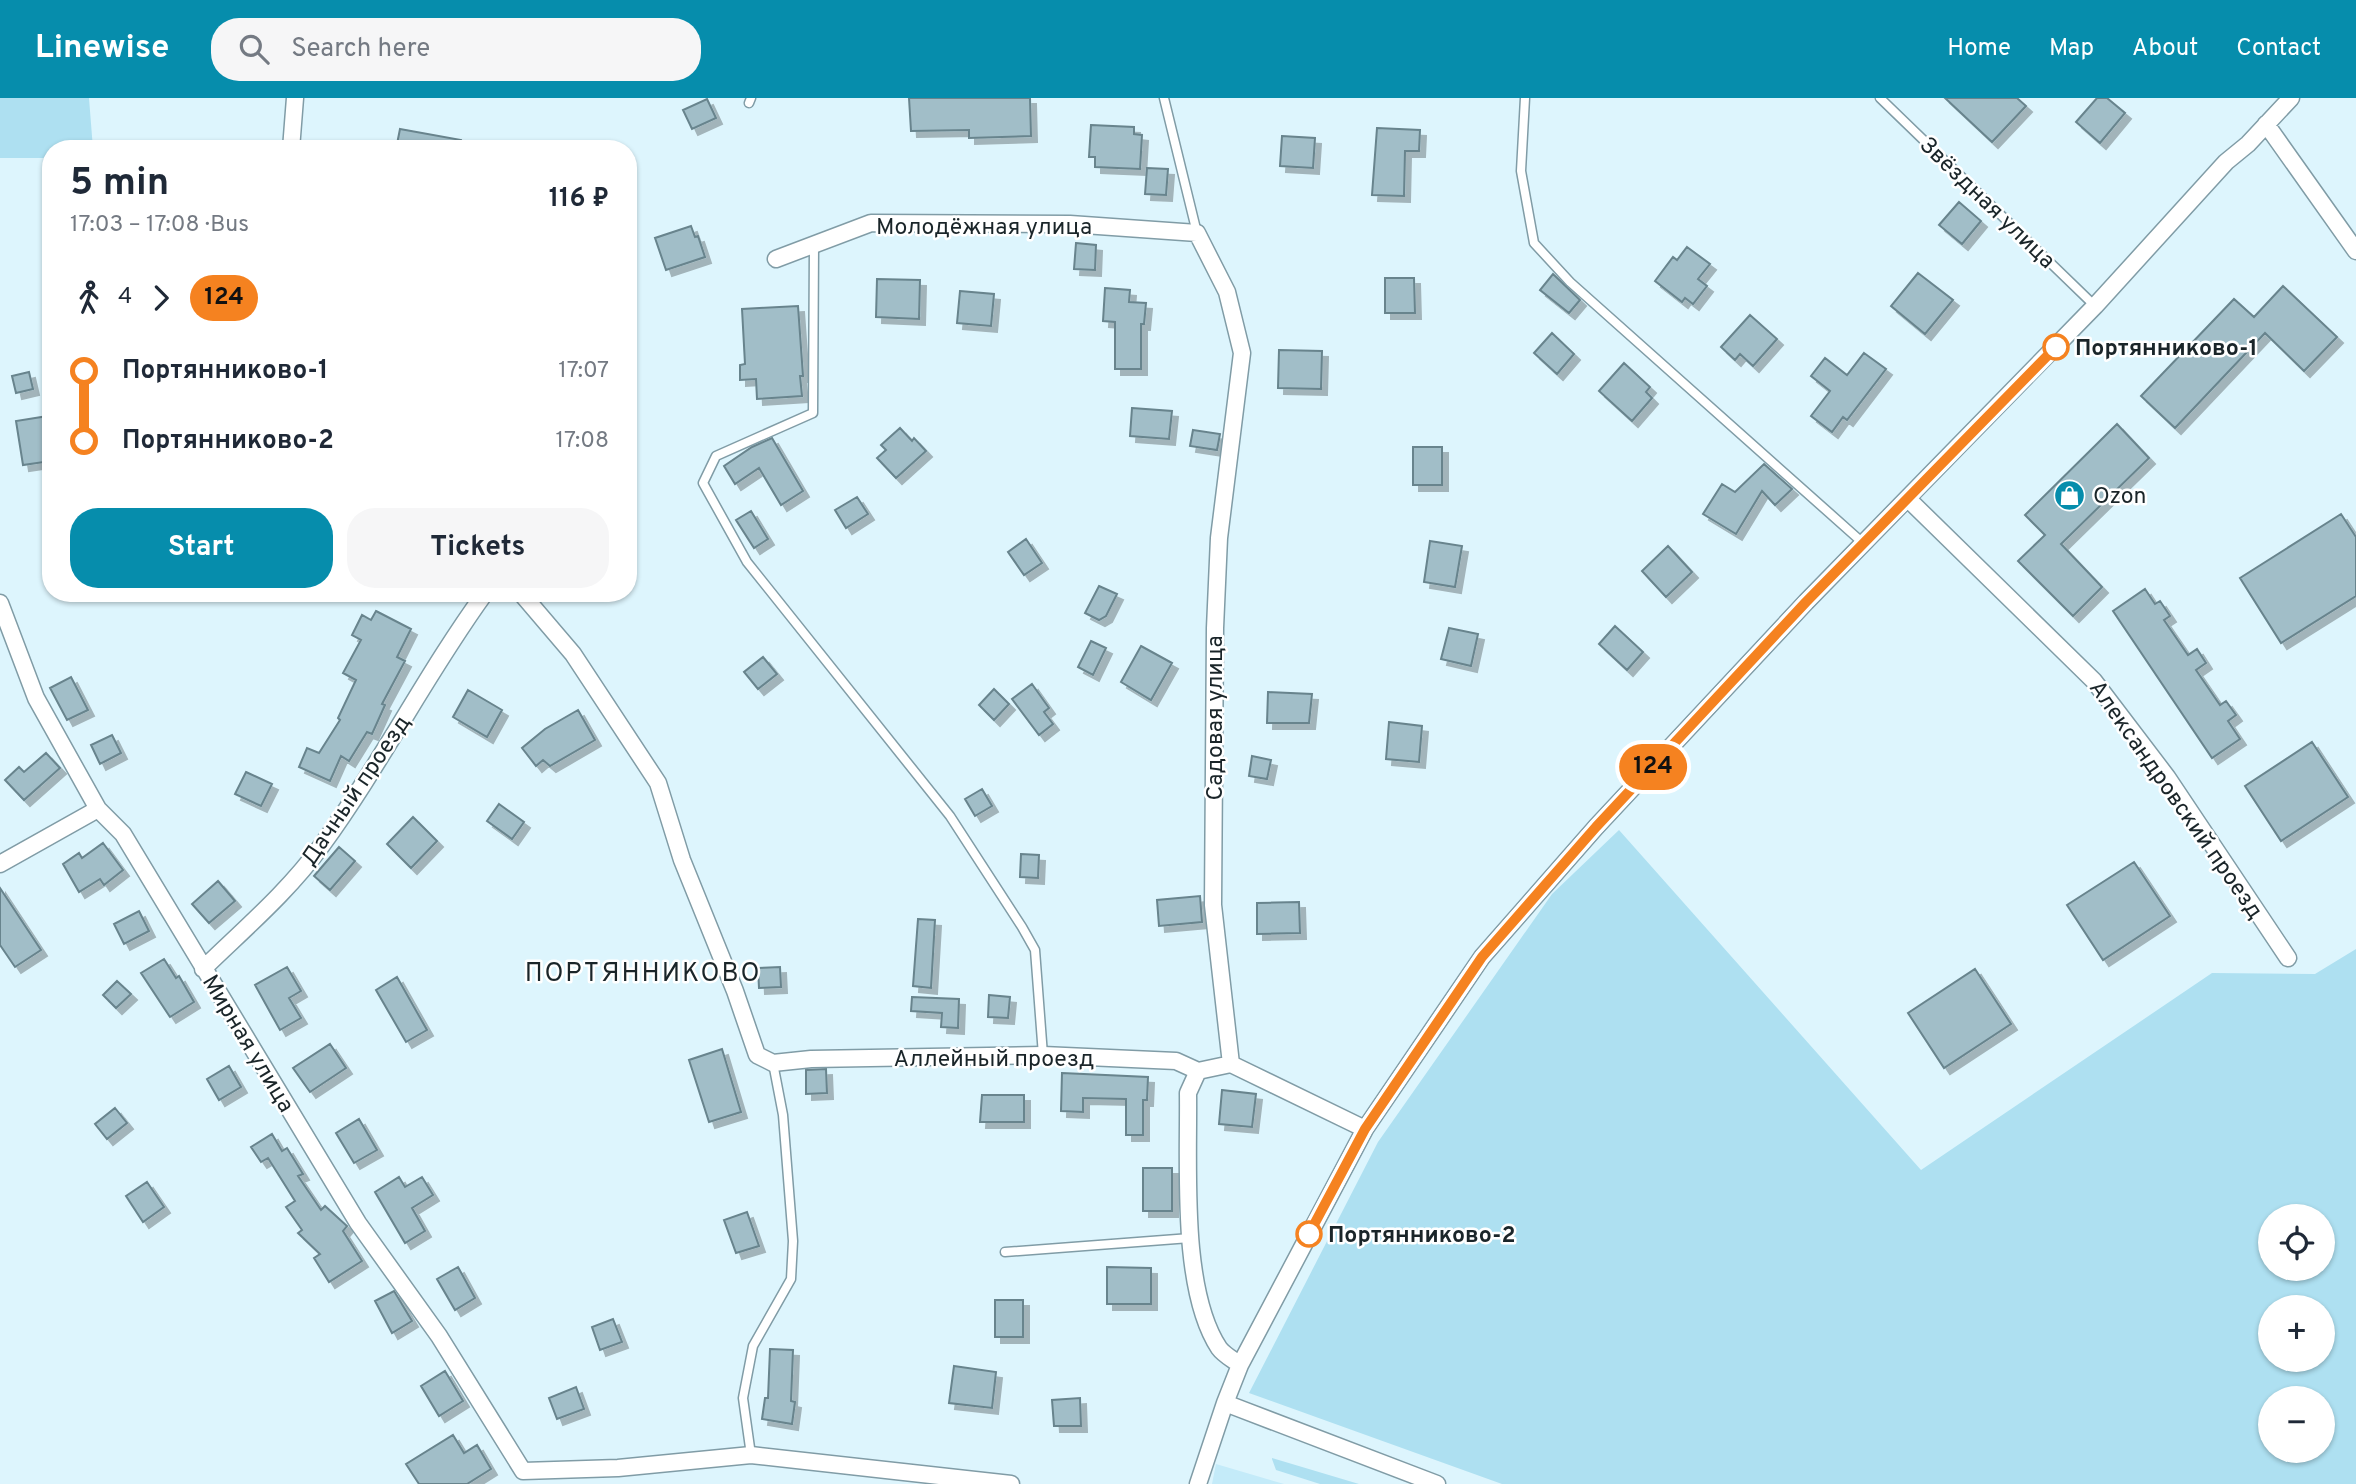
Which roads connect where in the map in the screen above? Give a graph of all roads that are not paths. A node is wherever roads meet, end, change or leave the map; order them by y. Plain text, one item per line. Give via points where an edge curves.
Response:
1 (295, 98) edge
2 (1164, 98) edge
3 (1525, 98) edge
4 (1880, 98) edge
5 (2291, 98) edge
6 (2266, 124) junction
7 (292, 140) edge
8 (1197, 233) junction
9 (814, 245) junction
10 (2356, 251) edge
11 (776, 259) dead end
12 (2095, 306) junction
13 (1908, 499) junction
14 (1863, 543) junction
15 (478, 602) edge
16 (529, 602) edge
17 (0, 603) edge
18 (98, 809) junction
19 (0, 864) edge
20 (2288, 958) dead end
21 (203, 969) junction
22 (1043, 1055) junction
23 (773, 1063) junction
24 (1231, 1064) junction
25 (1198, 1071) junction
26 (1365, 1129) junction
27 (1190, 1238) junction
28 (1005, 1252) dead end
29 (1240, 1365) junction
30 (1225, 1404) junction
31 (751, 1455) junction
32 (524, 1477) edge
33 (1011, 1484) edge
34 (1198, 1484) edge
35 (1437, 1484) edge

1 - 7 street
2 - 8 lane
3 - 14 lane via 1521,171 1534,243 1570,282
4 - 12 lane, Звёздная улица
5 - 6 street
6 - 10 street
6 - 12 street
8 - 9 street, Молодёжная улица via 1070,224 871,223
8 - 24 street, Садовая улица via 1227,292 1242,353 1219,538 1215,628 1213,905
9 - 11 street, Молодёжная улица
9 - 22 lane via 813,413 716,456 704,484 747,562 950,816 1022,927 1035,950
12 - 13 street
13 - 14 street
13 - 20 street, Александровский проезд via 2094,681 2167,777
14 - 26 street via 1596,827 1482,957
15 - 21 street, Дачный проезд via 320,848 276,900
16 - 23 street via 573,654 657,783 757,1055
17 - 18 street, Мирная улица via 36,698
18 - 19 street
18 - 21 street, Мирная улица via 123,834
21 - 32 street, Мирная улица via 358,1223 439,1336
22 - 23 street, Аллейный проезд
22 - 25 street, Аллейный проезд via 1176,1061
23 - 31 lane via 783,1115 793,1241 791,1279 753,1346 743,1398
24 - 25 street, Аллейный проезд
24 - 26 street
25 - 27 street via 1188,1093
26 - 29 street
27 - 28 lane
27 - 29 street via 1202,1310 1220,1350
29 - 30 street
30 - 34 street
30 - 35 street
31 - 32 street
31 - 33 street

